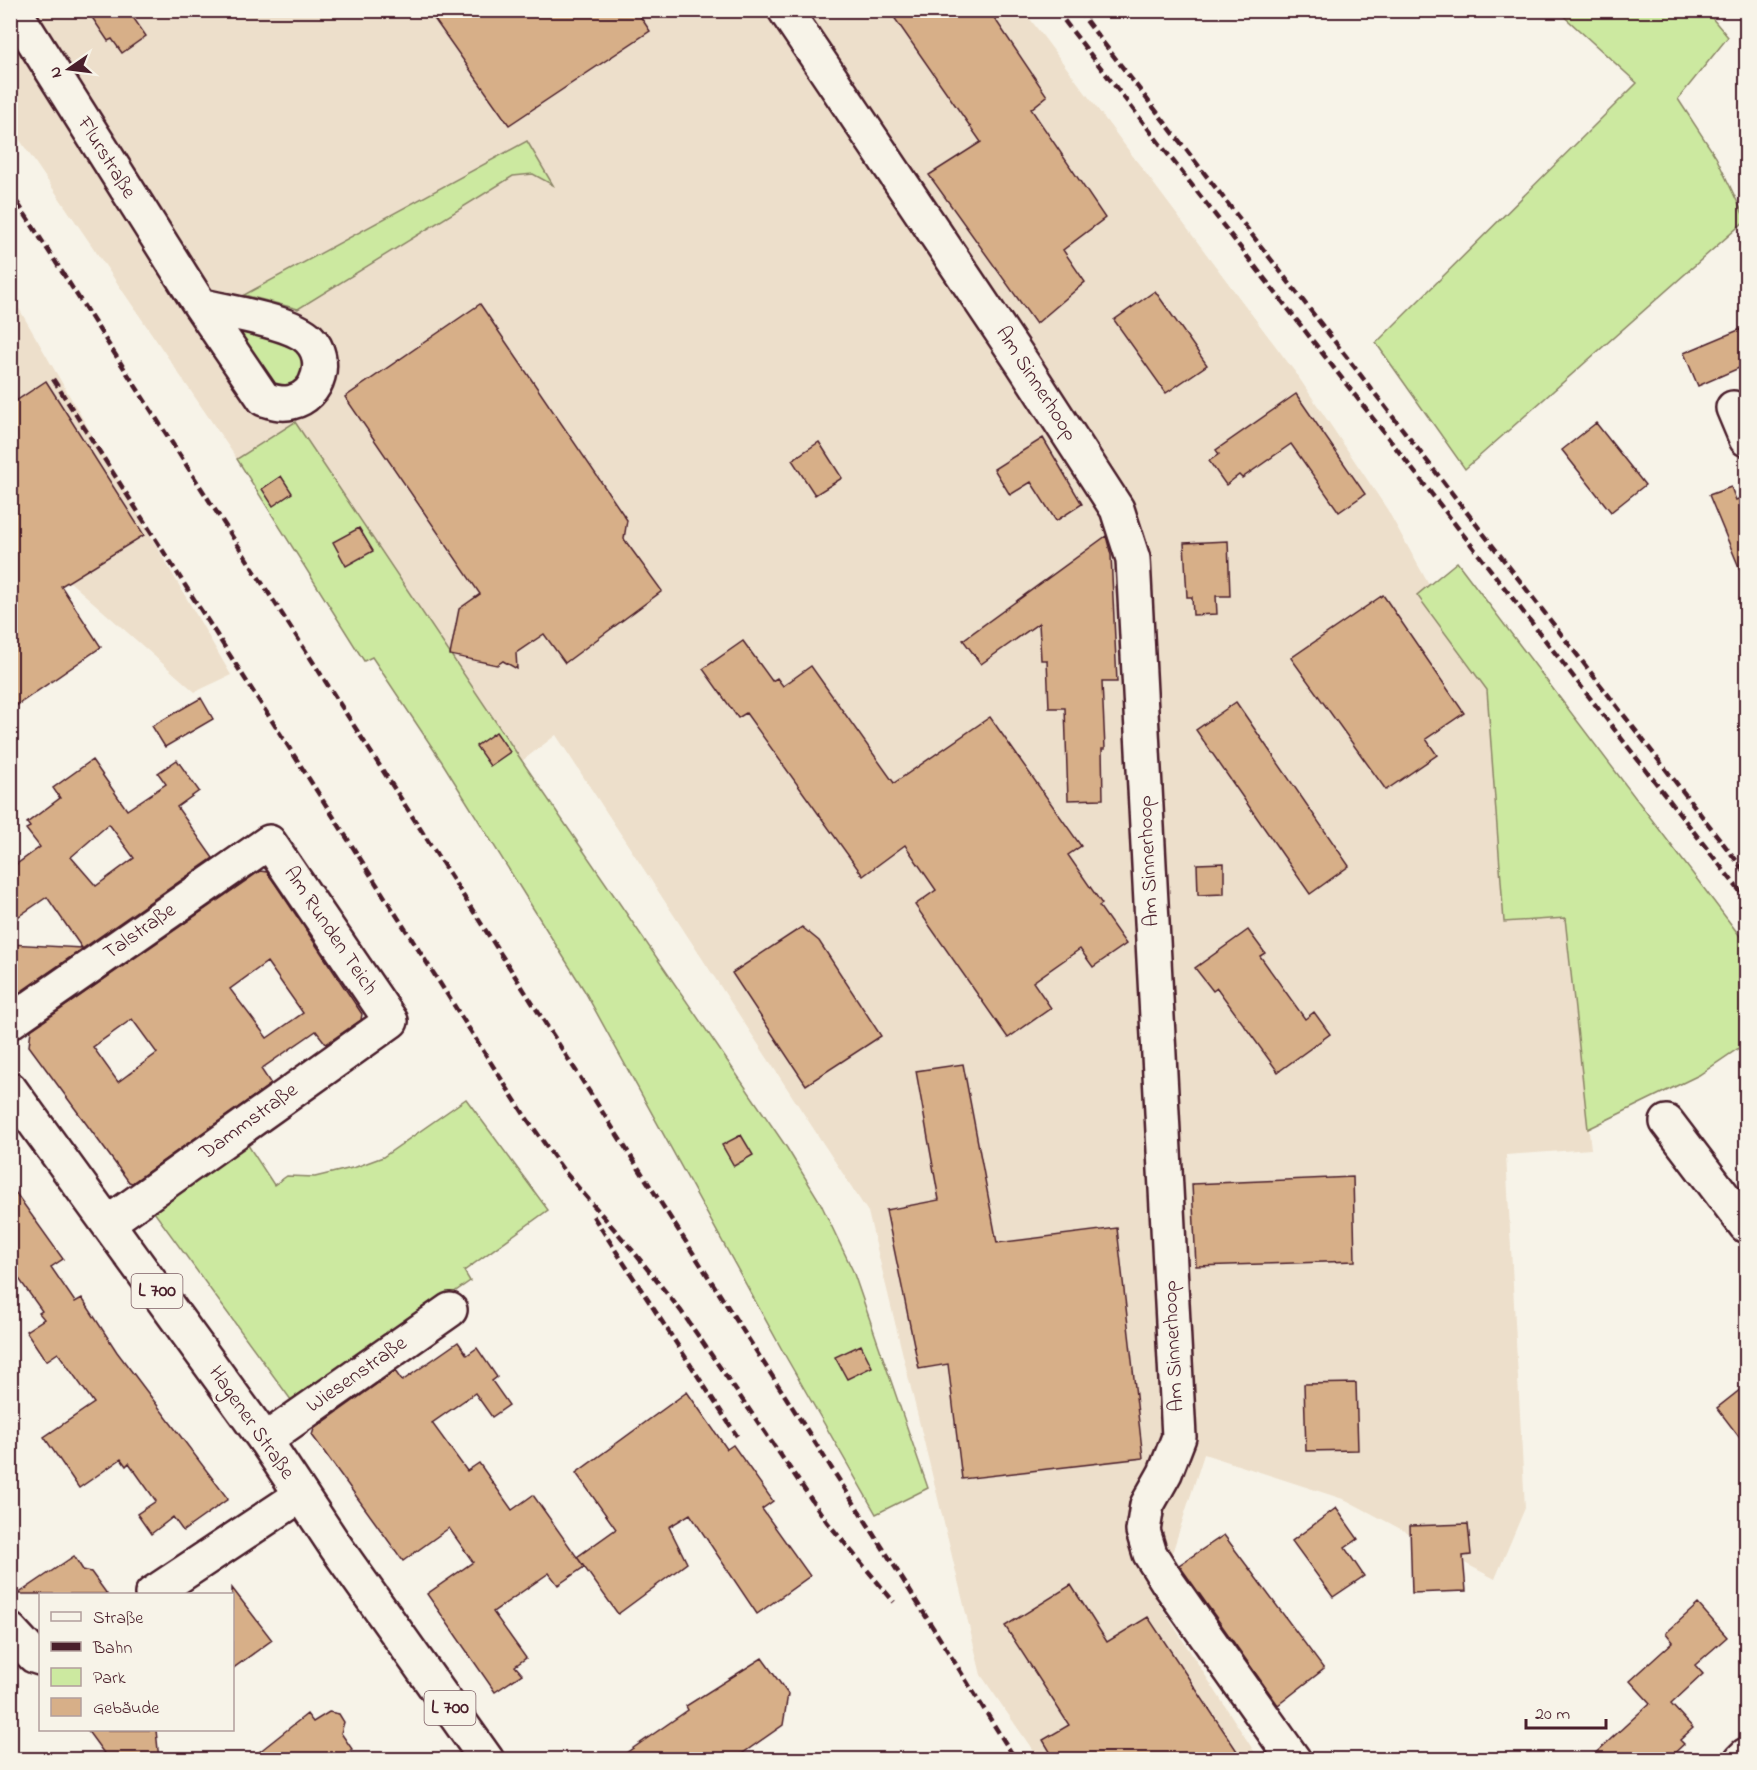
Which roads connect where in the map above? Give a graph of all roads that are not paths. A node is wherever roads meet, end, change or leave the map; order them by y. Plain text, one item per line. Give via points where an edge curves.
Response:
1 (14, 10) edge
2 (785, 10) edge
3 (200, 306) dead end
4 (1733, 408) dead end
5 (1746, 439) edge
6 (269, 842) joint
7 (391, 1021) joint
8 (10, 1022) edge
9 (10, 1089) edge
10 (1667, 1122) dead end
11 (108, 1223) junction
12 (1746, 1226) edge
13 (450, 1310) dead end
14 (265, 1440) junction
15 (301, 1495) junction
16 (154, 1593) edge
17 (10, 1630) edge
18 (39, 1658) edge
19 (1746, 1755) edge
20 (487, 1760) edge
21 (1294, 1760) edge
22 (1741, 1760) edge

1 - 3 street, Flurstraße
2 - 21 street, Am Sinnerhoop via 1117,509 1133,559 1179,1437 1147,1505 1143,1531 1150,1554 1167,1581
4 - 5 street
6 - 7 street, Am Runden Teich
6 - 8 street, Talstraße
7 - 11 street, Dammstraße
9 - 11 street, Hagener Straße / L 700
10 - 12 street
11 - 14 street, Hagener Straße / L 700
13 - 14 street, Wiesenstraße
14 - 15 street, Hagener Straße / L 700
15 - 16 street
15 - 20 street, Hagener Straße / L 700
17 - 18 street
19 - 22 street

